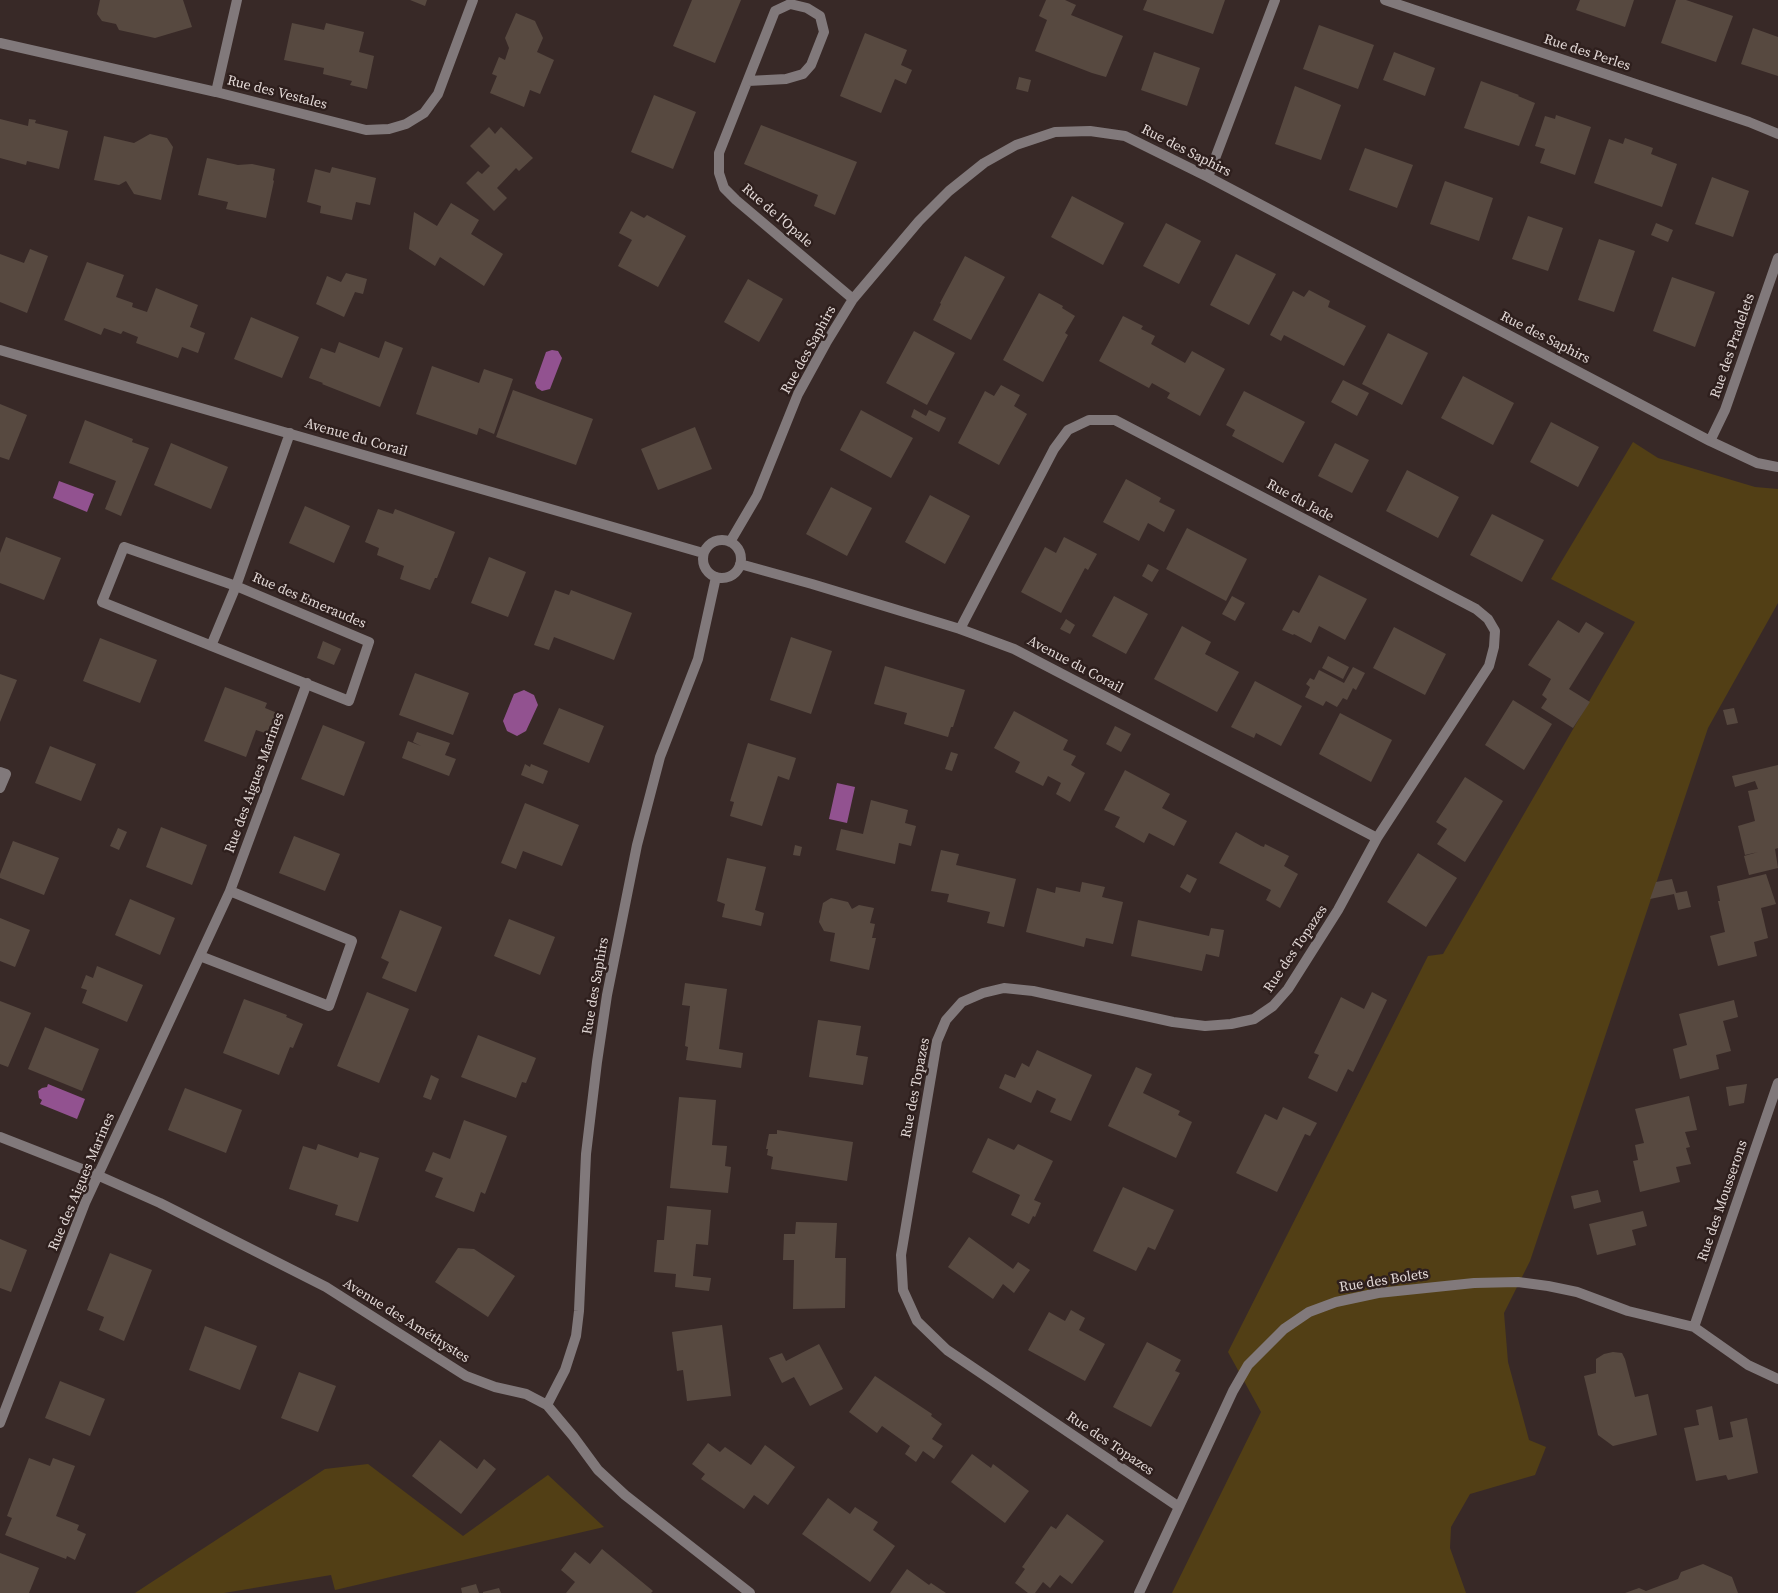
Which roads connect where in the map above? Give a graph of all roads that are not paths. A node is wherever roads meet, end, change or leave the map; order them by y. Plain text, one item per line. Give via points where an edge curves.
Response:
1 (237, 0) edge
2 (473, 0) edge
3 (1275, 0) edge
4 (1386, 0) edge
5 (0, 43) edge
6 (748, 81) junction
7 (216, 92) junction
8 (1778, 134) edge
9 (1208, 177) junction
10 (1778, 258) edge
11 (853, 299) junction
12 (0, 350) edge
13 (290, 433) junction
14 (1710, 441) junction
15 (1778, 467) edge
16 (730, 542) junction
17 (704, 553) junction
18 (740, 564) junction
19 (716, 578) junction
20 (236, 586) junction
21 (960, 629) junction
22 (211, 646) junction
23 (307, 683) junction
24 (0, 772) edge
25 (0, 788) edge
26 (1377, 838) junction
27 (230, 892) junction
28 (200, 956) junction
29 (1778, 1084) edge
30 (0, 1137) edge
31 (97, 1175) junction
32 (1694, 1327) junction
33 (1778, 1379) edge
34 (547, 1405) junction
35 (0, 1423) edge
36 (1179, 1508) junction
37 (750, 1593) edge
38 (1139, 1593) edge

1 - 7 street
2 - 7 street, Rue des Vestales via 438,94 424,113 406,124 389,130 366,130
3 - 9 street
4 - 8 street, Rue des Perles
5 - 7 street, Rue des Vestales
6 - 6 street, Rue de l'Opale via 775,11 790,4 807,8 820,16 824,32 811,66 802,74 786,79
6 - 11 street, Rue de l'Opale via 719,153 719,173 724,188
9 - 11 street, Rue des Saphirs via 1125,136 1090,131 1054,132 1024,142 984,163 948,191
9 - 14 street, Rue des Saphirs
10 - 14 street, Rue des Pradelets via 1726,410
11 - 16 street, Rue des Saphirs via 798,394 757,496
12 - 13 street, Avenue du Corail
13 - 17 street, Avenue du Corail
13 - 20 street, Rue des Emeraudes
14 - 15 street, Rue des Saphirs via 1757,463
16 - 17 street via 714,542
16 - 18 street via 740,552
17 - 19 street via 704,567
18 - 19 street via 732,575
18 - 21 street, Avenue du Corail
19 - 34 street, Rue des Saphirs via 698,659 660,757 637,845 597,1062 586,1154 576,1336 565,1370
20 - 22 street, Rue des Emeraudes
20 - 22 street, Rue des Emeraudes via 124,547 102,602
20 - 23 street, Rue des Emeraudes via 369,642 348,701
21 - 26 street, Avenue du Corail via 1014,649
21 - 26 street, Rue du Jade via 1054,449 1068,430 1089,420 1115,420 1476,609 1488,619 1495,631 1489,666
22 - 23 street, Rue des Emeraudes
23 - 27 street, Rue des Aigues Marines
24 - 25 street via 6,774
26 - 36 street, Rue des Topazes via 1338,910 1288,989 1273,1006 1254,1019 1204,1026 1004,988 962,1002 946,1020 937,1041 902,1256 903,1290 917,1321 946,1350
27 - 28 street, Rue des Aigues Marines
27 - 28 street via 352,941 329,1006
28 - 31 street, Rue des Aigues Marines
29 - 32 street, Rue des Mousserons
30 - 31 street, Avenue des Améthystes
31 - 34 street, Avenue des Améthystes via 160,1203 326,1287 466,1376 526,1394
31 - 35 street, Rue des Aigues Marines
32 - 33 street, Rue des Bolets via 1748,1365
32 - 36 street, Rue des Bolets via 1628,1312 1577,1292 1518,1282 1378,1293 1336,1302 1309,1312 1284,1329 1248,1365
34 - 37 street, Avenue des Améthystes via 598,1470
36 - 38 street, Rue des Bolets

